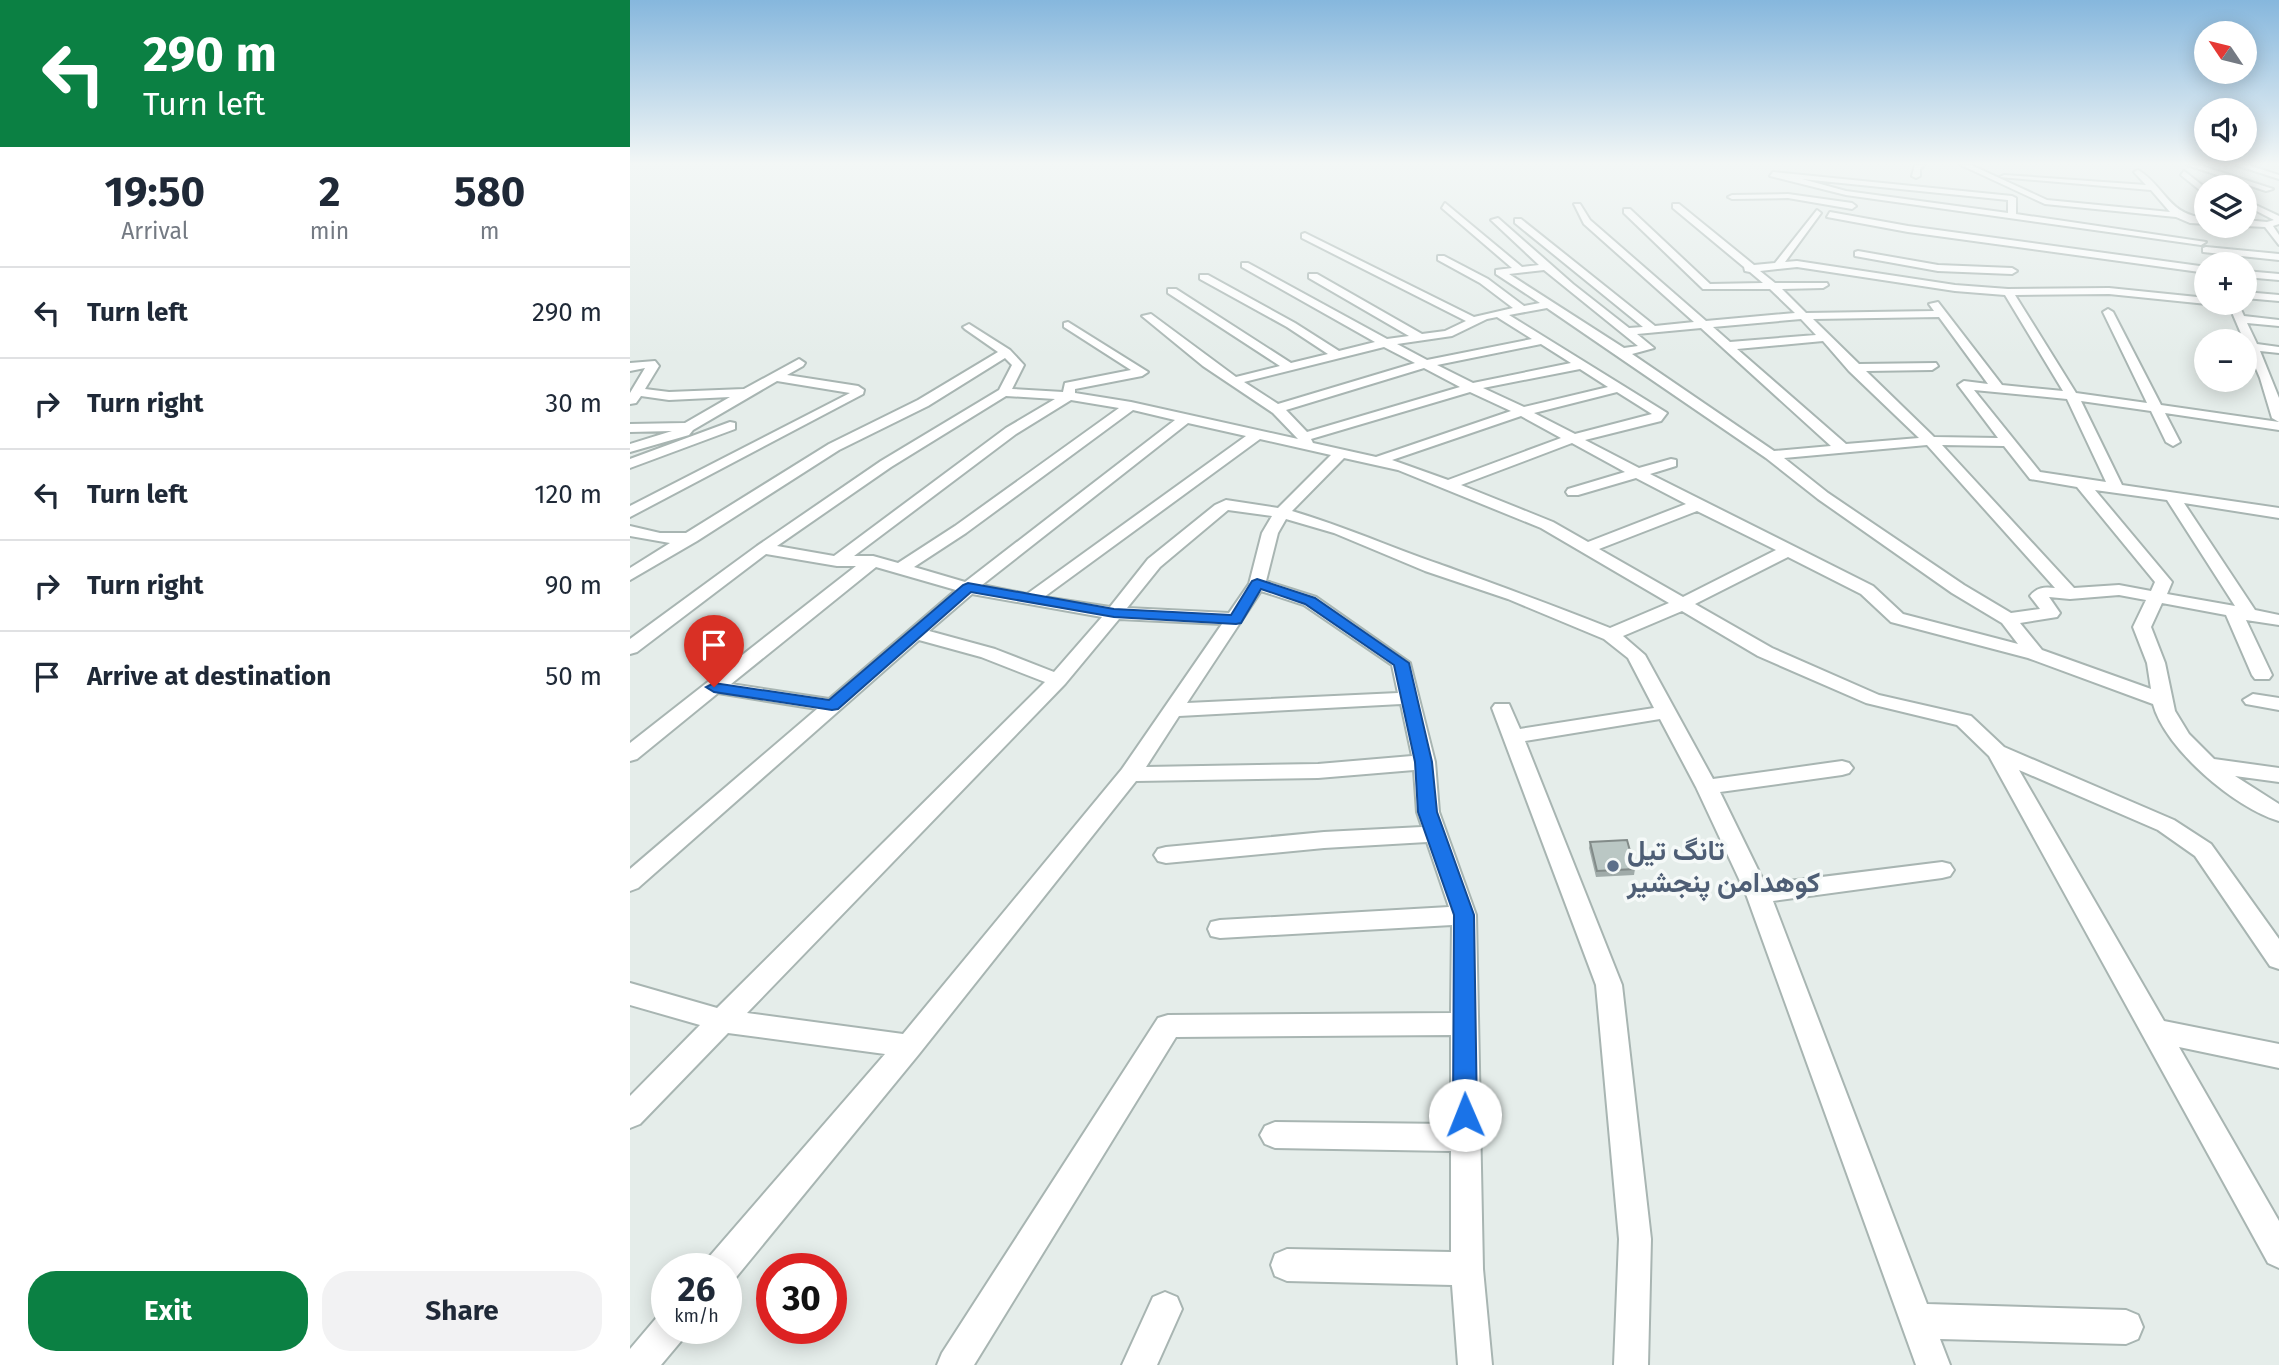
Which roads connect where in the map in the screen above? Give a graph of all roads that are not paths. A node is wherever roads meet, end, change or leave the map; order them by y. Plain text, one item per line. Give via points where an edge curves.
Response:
1 (1472, 229) edge
2 (1504, 229) edge
3 (1528, 229) edge
4 (1595, 229) edge
5 (1646, 229) edge
6 (1702, 229) edge
7 (1805, 229) edge
8 (1862, 229) edge
9 (1908, 229) joint
10 (2079, 229) edge
11 (2190, 229) edge
12 (1305, 236) dead end
13 (1909, 240) dead end
14 (1861, 244) junction
15 (2201, 252) edge
16 (2205, 252) edge
17 (2005, 256) junction
18 (2257, 256) edge
19 (1962, 257) dead end
20 (2279, 257) edge
21 (1441, 258) dead end
22 (1797, 264) junction
23 (1245, 265) dead end
24 (1545, 267) junction
25 (1777, 267) junction
26 (1518, 268) junction
27 (1748, 269) junction
28 (1966, 269) junction
29 (2194, 269) edge
30 (1849, 270) junction
31 (2257, 275) edge
32 (1313, 276) dead end
33 (1203, 277) dead end
34 (2279, 277) edge
35 (1773, 286) junction
36 (1172, 291) dead end
37 (2008, 292) junction
38 (2023, 292) junction
39 (2257, 296) edge
40 (2279, 299) edge
41 (1933, 301) dead end
42 (2194, 301) edge
43 (1547, 305) junction
44 (1522, 309) junction
45 (2108, 312) dead end
46 (1498, 313) junction
47 (1942, 314) junction
48 (2237, 315) edge
49 (1147, 316) dead end
50 (1801, 316) junction
51 (2240, 319) junction
52 (1473, 320) junction
53 (2279, 323) edge
54 (1068, 325) dead end
55 (1703, 325) junction
56 (969, 327) dead end
57 (1652, 329) junction
58 (2244, 329) edge
59 (1625, 332) junction
60 (1823, 338) junction
61 (1423, 339) junction
62 (1540, 341) junction
63 (1388, 342) junction
64 (1728, 346) junction
65 (2257, 348) edge
66 (2279, 350) edge
67 (1006, 352) junction
68 (1622, 352) junction
69 (1338, 355) junction
70 (2257, 356) edge
71 (799, 363) dead end
72 (1428, 363) junction
73 (1580, 365) junction
74 (1932, 366) dead end
75 (630, 367) edge
76 (1290, 367) junction
77 (1853, 368) junction
78 (774, 377) junction
79 (2272, 379) edge
80 (1237, 380) junction
81 (1997, 387) junction
82 (1472, 388) junction
83 (1619, 388) junction
84 (1004, 392) junction
85 (750, 393) junction
86 (1069, 396) junction
87 (2072, 396) junction
88 (632, 398) edge
89 (1131, 406) junction
90 (2154, 407) junction
91 (1275, 409) junction
92 (1523, 412) junction
93 (2279, 418) edge
94 (1184, 419) junction
95 (2279, 426) edge
96 (688, 427) junction
97 (630, 428) edge
98 (1258, 434) junction
99 (1571, 439) junction
100 (1306, 440) junction
101 (1930, 440) junction
102 (2011, 442) junction
103 (2173, 442) dead end
104 (1841, 447) junction
105 (630, 448) edge
106 (1342, 452) junction
107 (1771, 455) junction
108 (1380, 460) junction
109 (1671, 463) dead end
110 (630, 464) edge
111 (1636, 472) junction
112 (2082, 483) junction
113 (1448, 485) junction
114 (2116, 487) junction
115 (1573, 492) dead end
116 (2172, 497) junction
117 (1698, 505) junction
118 (630, 512) edge
119 (1282, 513) junction
120 (2279, 513) edge
121 (630, 531) edge
122 (692, 538) junction
123 (1587, 548) junction
124 (763, 549) junction
125 (1789, 550) junction
126 (837, 561) junction
127 (873, 561) junction
128 (901, 568) junction
129 (630, 575) edge
130 (1257, 584) junction
131 (968, 588) junction
132 (2070, 594) junction
133 (2158, 597) junction
134 (1029, 600) junction
135 (1680, 605) junction
136 (1114, 613) junction
137 (2241, 614) junction
138 (2008, 619) junction
139 (1236, 620) junction
140 (2279, 620) edge
141 (915, 633) junction
142 (1610, 635) junction
143 (630, 648) edge
144 (2035, 654) junction
145 (2262, 676) dead end
146 (1058, 680) junction
147 (714, 687) junction
148 (1407, 698) junction
149 (2162, 700) junction
150 (2253, 700) dead end
151 (2279, 704) edge
152 (832, 705) junction
153 (1502, 708) dead end
154 (1174, 709) junction
155 (1665, 712) junction
156 (1515, 736) junction
157 (1997, 752) junction
158 (630, 754) edge
159 (1424, 762) junction
160 (2208, 765) junction
161 (1842, 768) dead end
162 (1130, 775) junction
163 (2279, 775) edge
164 (1707, 787) junction
165 (2279, 813) edge
166 (1434, 834) junction
167 (1166, 855) dead end
168 (1942, 870) dead end
169 (630, 882) edge
170 (1758, 894) junction
171 (1464, 915) junction
172 (1220, 929) dead end
173 (2279, 959) edge
174 (630, 994) edge
175 (723, 1021) junction
176 (1463, 1024) junction
177 (2154, 1030) junction
178 (909, 1046) junction
179 (2279, 1056) edge
180 (630, 1115) edge
181 (1275, 1135) dead end
182 (1465, 1138) junction
183 (2279, 1252) edge
184 (734, 1253) edge
185 (1287, 1265) dead end
186 (1467, 1269) junction
187 (1165, 1309) dead end
188 (1919, 1321) junction
189 (2126, 1327) dead end
190 (657, 1344) edge
191 (639, 1365) edge
192 (954, 1365) edge
193 (1139, 1365) edge
194 (1475, 1365) edge
195 (1631, 1365) edge
196 (1933, 1365) edge

1 - 26 street
2 - 24 street
3 - 57 street
4 - 55 street
5 - 35 street via 1707,287
6 - 27 street
7 - 25 street
8 - 14 street
9 - 13 street
9 - 17 street
10 - 15 street
11 - 16 street
12 - 52 street
14 - 28 street
14 - 30 street
17 - 28 street
17 - 29 street
17 - 38 street
18 - 20 street
19 - 28 street
21 - 44 street
22 - 25 street
22 - 30 street
22 - 35 street via 1826,288
23 - 63 street
24 - 26 street
24 - 59 street
25 - 27 street
26 - 43 street via 1499,272
27 - 35 street
30 - 37 street via 1884,279
31 - 34 street
32 - 61 street
33 - 69 street
35 - 50 street
36 - 76 street
37 - 38 street
37 - 87 street
38 - 42 street via 2109,291
39 - 40 street
41 - 47 street
43 - 44 street
43 - 68 street
44 - 46 street
45 - 90 street
46 - 52 street
46 - 62 street
47 - 50 street
47 - 81 street
48 - 51 street
49 - 80 street via 1209,365
50 - 55 street
50 - 60 street
51 - 53 street
51 - 58 street
52 - 61 street via 1448,334
54 - 86 street via 1142,372 1069,386
55 - 57 street
55 - 64 street
56 - 67 street
57 - 59 street
59 - 68 street via 1648,348
60 - 64 street
60 - 77 street
61 - 63 street
62 - 72 street
62 - 73 street
63 - 69 street
63 - 72 street
64 - 104 street
65 - 66 street
67 - 84 street via 1018,365
67 - 122 street via 923,403 834,447
68 - 107 street
69 - 76 street
70 - 79 street
71 - 78 street
72 - 82 street
72 - 91 street
73 - 82 street
73 - 83 street
74 - 77 street
75 - 88 street via 653,366
76 - 80 street
77 - 101 street
78 - 85 street
78 - 118 street via 858,390
79 - 93 street
80 - 91 street
81 - 87 street
81 - 102 street via 1964,385
82 - 92 street
82 - 100 street
83 - 92 street
83 - 99 street via 1660,414
84 - 86 street
84 - 124 street via 886,464
85 - 88 street
85 - 96 street
86 - 89 street
86 - 126 street via 1011,431
87 - 90 street
87 - 114 street
89 - 94 street
89 - 128 street
90 - 95 street
90 - 103 street
91 - 100 street
92 - 99 street
92 - 108 street via 1446,434
94 - 98 street
94 - 131 street
96 - 97 street
96 - 105 street
96 - 110 street via 737,427
98 - 100 street
98 - 134 street
99 - 111 street
99 - 113 street
100 - 106 street
101 - 102 street
101 - 104 street
101 - 132 street
102 - 112 street via 2035,476
104 - 107 street
106 - 108 street
106 - 119 street
107 - 138 street via 1823,496
108 - 113 street
109 - 111 street
111 - 115 street
111 - 117 street
112 - 114 street
112 - 133 street via 2165,582
113 - 123 street via 1547,525
114 - 116 street
116 - 120 street
116 - 137 street
117 - 123 street
117 - 125 street
119 - 130 street via 1270,533
119 - 136 street via 1230,504 1220,508 1154,562
119 - 142 street via 1340,530
121 - 122 street via 660,538
122 - 129 street
123 - 135 street
124 - 126 street
124 - 143 street
125 - 135 street
125 - 144 street via 1867,590 1897,618
126 - 127 street
127 - 128 street
127 - 147 street
128 - 131 street
130 - 139 street
130 - 148 street via 1310,601 1401,663
131 - 134 street
131 - 141 street
132 - 133 street via 2119,590
132 - 138 street via 2045,592 2039,596 2050,612
133 - 137 street
133 - 149 street via 2142,628
134 - 136 street
135 - 142 street
135 - 157 street via 1765,652 1873,699 1964,720
136 - 139 street
136 - 146 street
137 - 140 street
137 - 145 street
138 - 144 street
139 - 154 street
141 - 146 street via 988,653
141 - 152 street
142 - 155 street via 1636,655
144 - 149 street
146 - 175 street
147 - 152 street
147 - 158 street
148 - 154 street
148 - 159 street
149 - 160 street via 2171,724
150 - 151 street
152 - 169 street
153 - 156 street
154 - 162 street
155 - 156 street
155 - 164 street
156 - 195 street via 1525,773 1609,985 1636,1239
157 - 173 street via 2166,825 2203,850
157 - 177 street
159 - 162 street via 1318,771
159 - 166 street
160 - 163 street
160 - 165 street
161 - 164 street
162 - 178 street
164 - 170 street
166 - 167 street
166 - 171 street
168 - 170 street
170 - 188 street
171 - 172 street
171 - 176 street
174 - 175 street
175 - 178 street
175 - 180 street
176 - 182 street
176 - 192 street via 1168,1026
177 - 179 street
177 - 183 street
178 - 184 street
181 - 182 street
182 - 186 street
185 - 186 street
186 - 194 street
187 - 193 street
188 - 189 street
188 - 196 street
190 - 191 street

